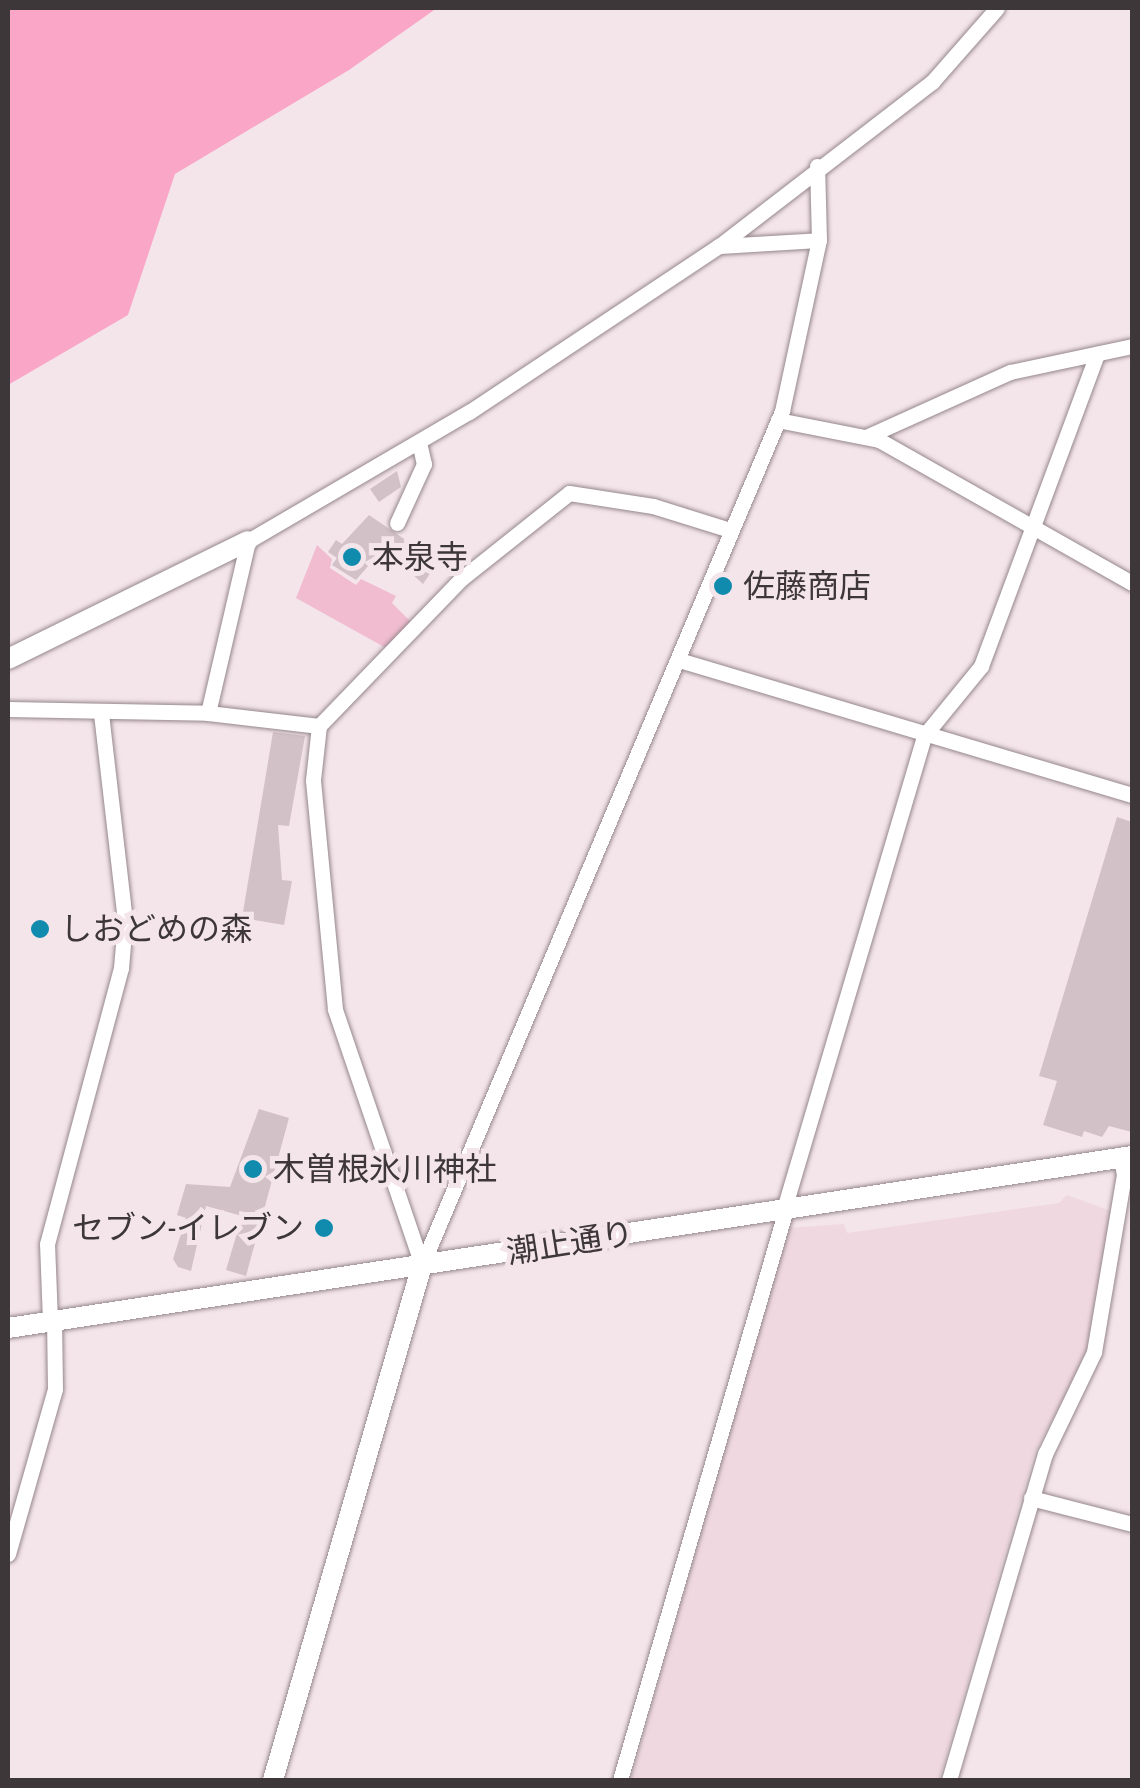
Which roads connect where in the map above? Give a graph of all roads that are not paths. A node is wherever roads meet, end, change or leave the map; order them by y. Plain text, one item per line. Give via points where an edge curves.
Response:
1 (998, 8) edge
2 (817, 166) junction
3 (819, 240) junction
4 (719, 246) junction
5 (1132, 346) edge
6 (1097, 354) junction
7 (778, 420) junction
8 (868, 436) junction
9 (419, 443) junction
10 (396, 524) dead end
11 (730, 530) junction
12 (1031, 531) junction
13 (248, 542) junction
14 (1132, 583) edge
15 (8, 659) edge
16 (679, 660) junction
17 (8, 710) edge
18 (100, 712) junction
19 (208, 713) junction
20 (319, 726) junction
21 (924, 736) junction
22 (1132, 795) edge
23 (1127, 1157) edge
24 (785, 1209) junction
25 (422, 1265) junction
26 (52, 1321) junction
27 (8, 1328) edge
28 (1031, 1498) junction
29 (1132, 1524) edge
30 (8, 1554) edge
31 (272, 1780) edge
32 (620, 1780) edge
33 (948, 1780) edge

1 - 2 street via 932,82
2 - 3 street
2 - 4 street
3 - 4 street
3 - 7 street
4 - 9 street
5 - 6 street
6 - 8 street via 950,394
6 - 12 street
7 - 8 street
7 - 11 street
8 - 12 street
9 - 10 street via 424,464
9 - 13 street
11 - 16 street
11 - 20 street via 653,506 569,492 461,580
12 - 14 street
12 - 21 street via 980,666
13 - 15 street
13 - 19 street
16 - 21 street
16 - 25 street
17 - 18 street
18 - 19 street
18 - 26 street via 125,921 121,968 46,1244
19 - 20 street
20 - 25 street via 313,780 334,1009
21 - 22 street
21 - 24 street
23 - 24 street, 潮止通り
23 - 28 street via 1094,1352
24 - 25 street, 潮止通り
24 - 32 street
25 - 26 street, 潮止通り
25 - 31 street
26 - 27 street, 潮止通り
26 - 30 street via 56,1389
28 - 29 street
28 - 33 street

